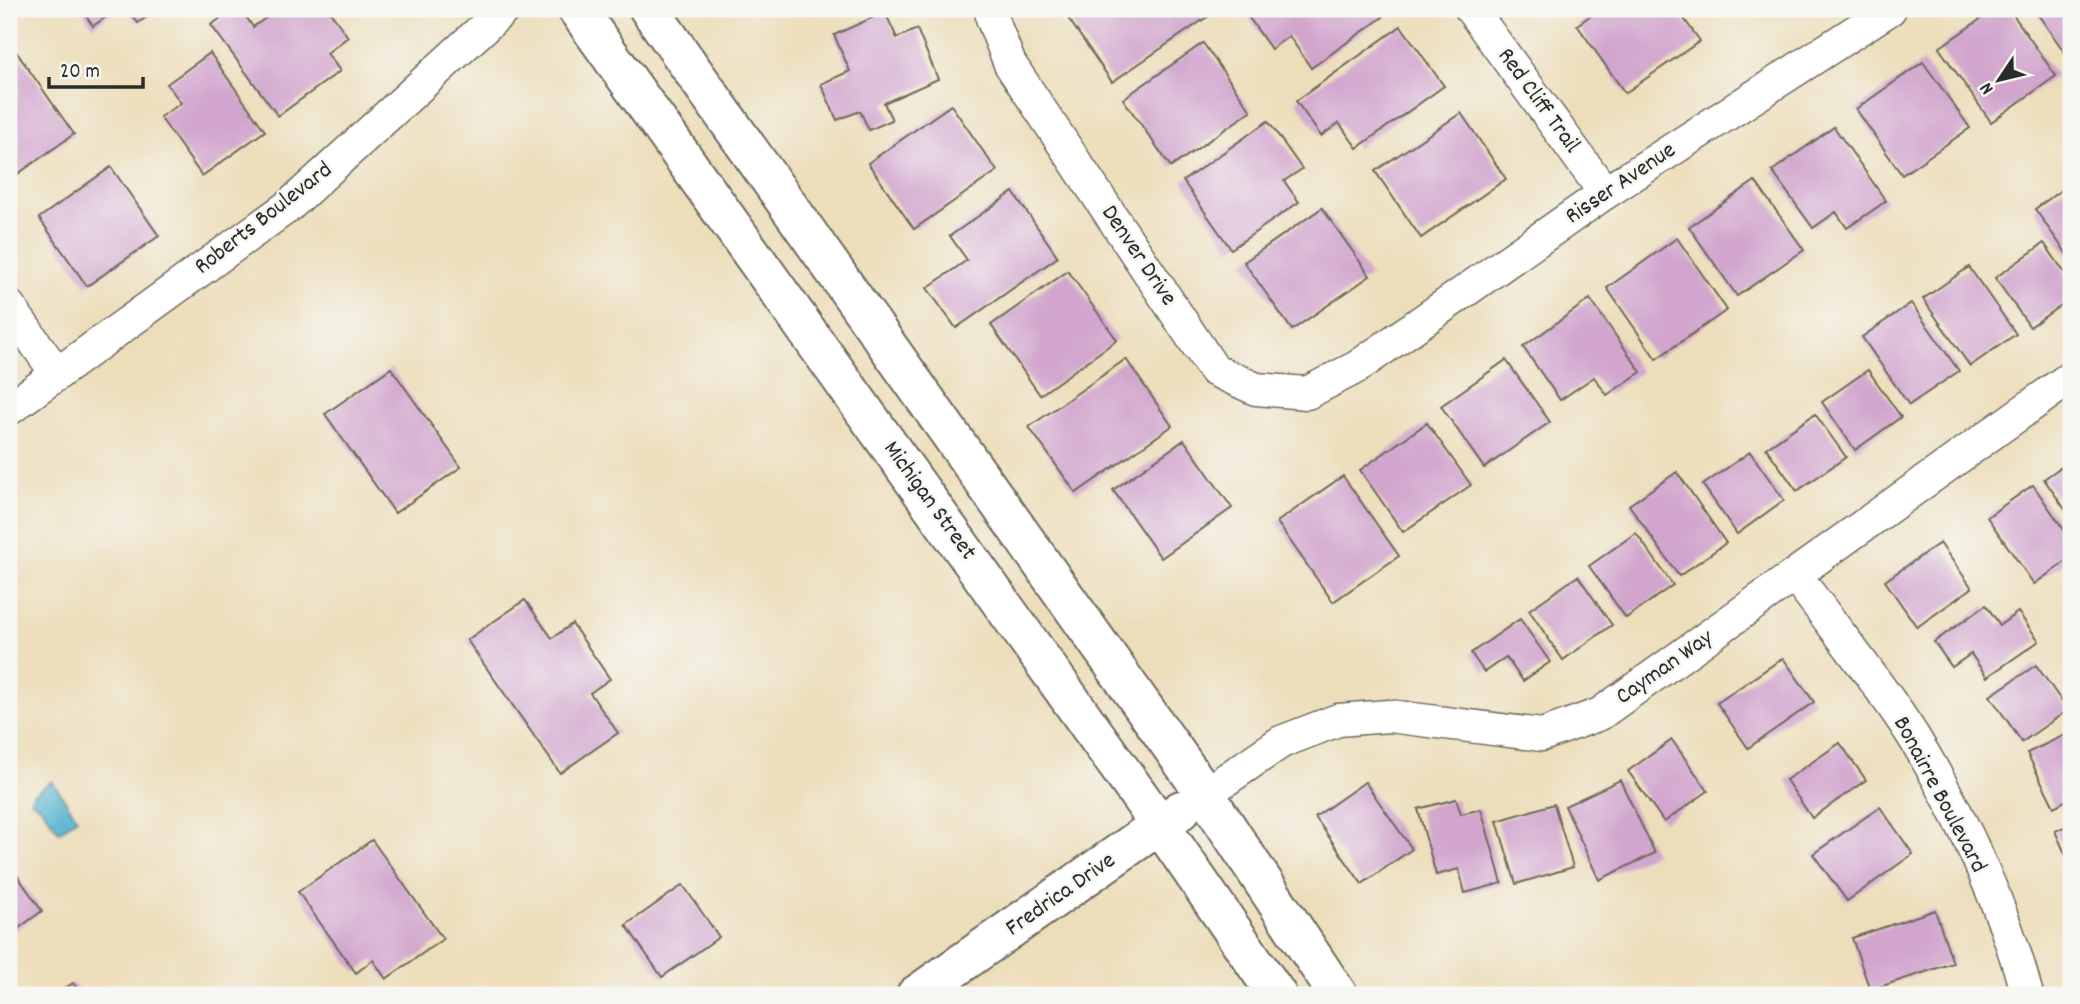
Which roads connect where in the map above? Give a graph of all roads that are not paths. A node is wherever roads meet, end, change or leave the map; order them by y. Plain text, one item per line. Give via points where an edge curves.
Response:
1 (503, 9) edge
2 (577, 9) edge
3 (649, 9) edge
4 (993, 9) edge
5 (1471, 9) edge
6 (1890, 9) edge
7 (1605, 193) junction
8 (9, 306) edge
9 (1357, 367) joint
10 (57, 374) junction
11 (2071, 377) edge
12 (9, 409) edge
13 (1796, 576) junction
14 (1205, 794) junction
15 (1160, 825) junction
16 (916, 995) edge
17 (1277, 995) edge
18 (1338, 995) edge
19 (2027, 995) edge

1 - 10 street, Roberts Boulevard via 290,205
2 - 15 street, Michigan Street
3 - 14 street
4 - 9 street, Denver Drive via 992,18 1010,64 1214,370 1256,389 1307,393
5 - 7 street, Red Cliff Trail
6 - 7 street, Risser Avenue
7 - 9 street, Risser Avenue
8 - 10 street
10 - 12 street, Roberts Boulevard
11 - 13 street, Cayman Way
13 - 14 street, Cayman Way via 1600,714 1542,735 1388,716 1338,720 1281,742
13 - 19 street, Bonairre Boulevard via 1913,736 1973,849 2015,950
14 - 15 street, Fredrica Drive
14 - 18 street
15 - 16 street, Fredrica Drive
15 - 17 street, Michigan Street

